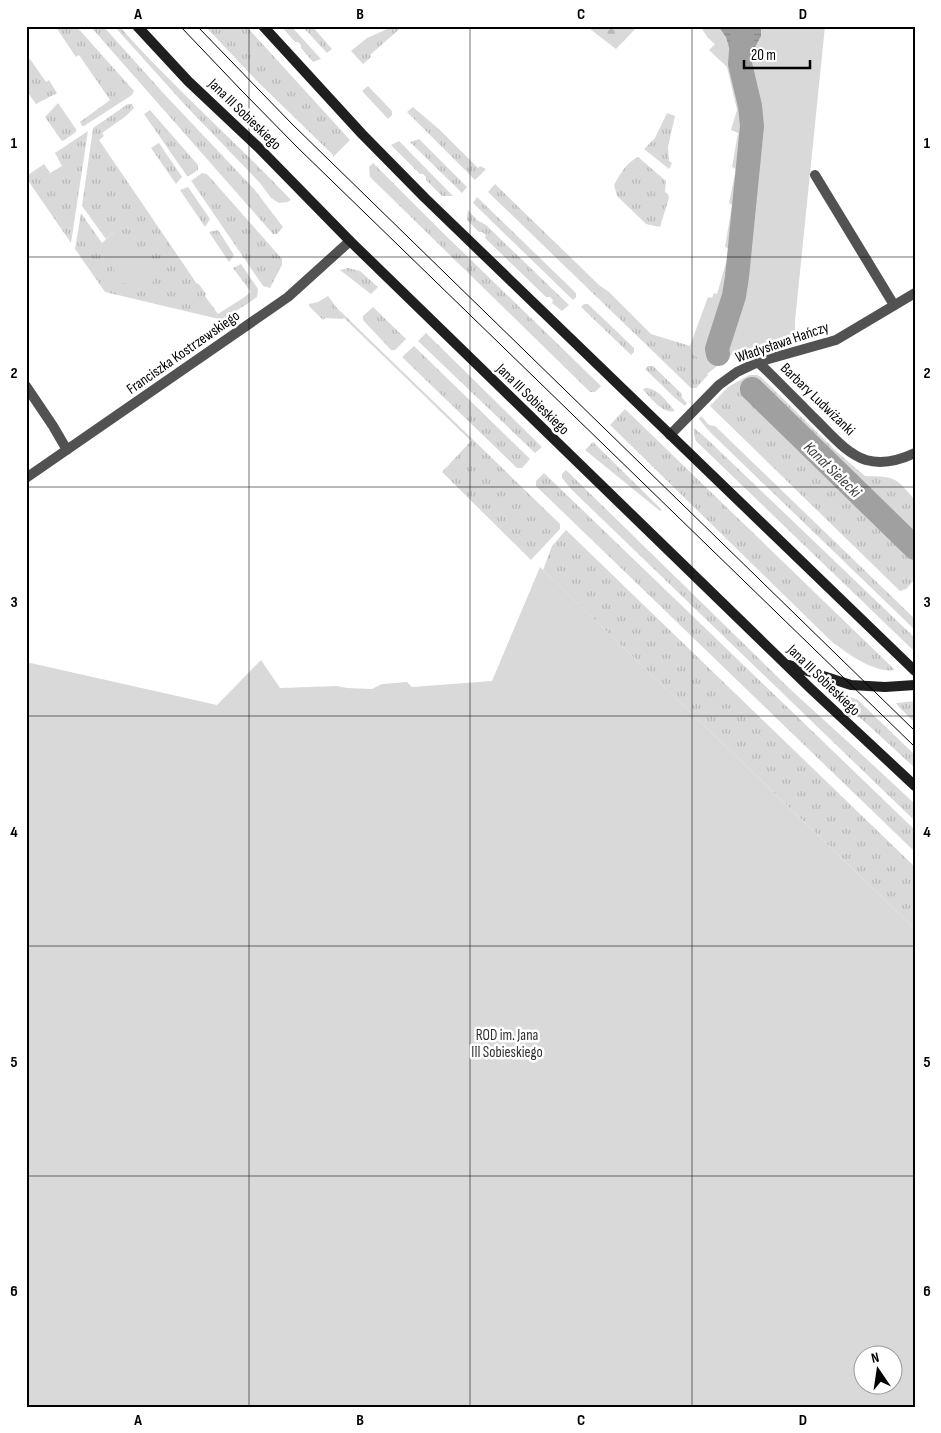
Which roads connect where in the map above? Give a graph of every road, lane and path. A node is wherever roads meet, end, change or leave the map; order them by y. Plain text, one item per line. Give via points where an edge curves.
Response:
1 (137, 26) edge
2 (263, 26) edge
3 (816, 175) dead end
4 (350, 242) junction
5 (915, 293) edge
6 (894, 305) junction
7 (758, 362) junction
8 (26, 386) edge
9 (670, 435) junction
10 (67, 450) junction
11 (915, 453) edge
12 (26, 478) edge
13 (785, 664) junction
14 (915, 671) edge
15 (915, 685) edge
16 (915, 786) edge

1 - 4 main road, Jana III Sobieskiego
2 - 9 main road via 407,180
3 - 6 street
4 - 10 street, Franciszka Kostrzewskiego via 280,303
4 - 13 main road, Jana III Sobieskiego
5 - 6 street, Władysława Hańczy
6 - 7 street, Władysława Hańczy via 836,340
7 - 9 street, Władysława Hańczy via 724,380
7 - 11 street, Barbary Ludwiżanki via 842,446 856,455 877,462 894,461
8 - 10 street
9 - 14 main road
10 - 12 street, Franciszka Kostrzewskiego
13 - 15 main road via 850,685
13 - 16 main road, Jana III Sobieskiego

